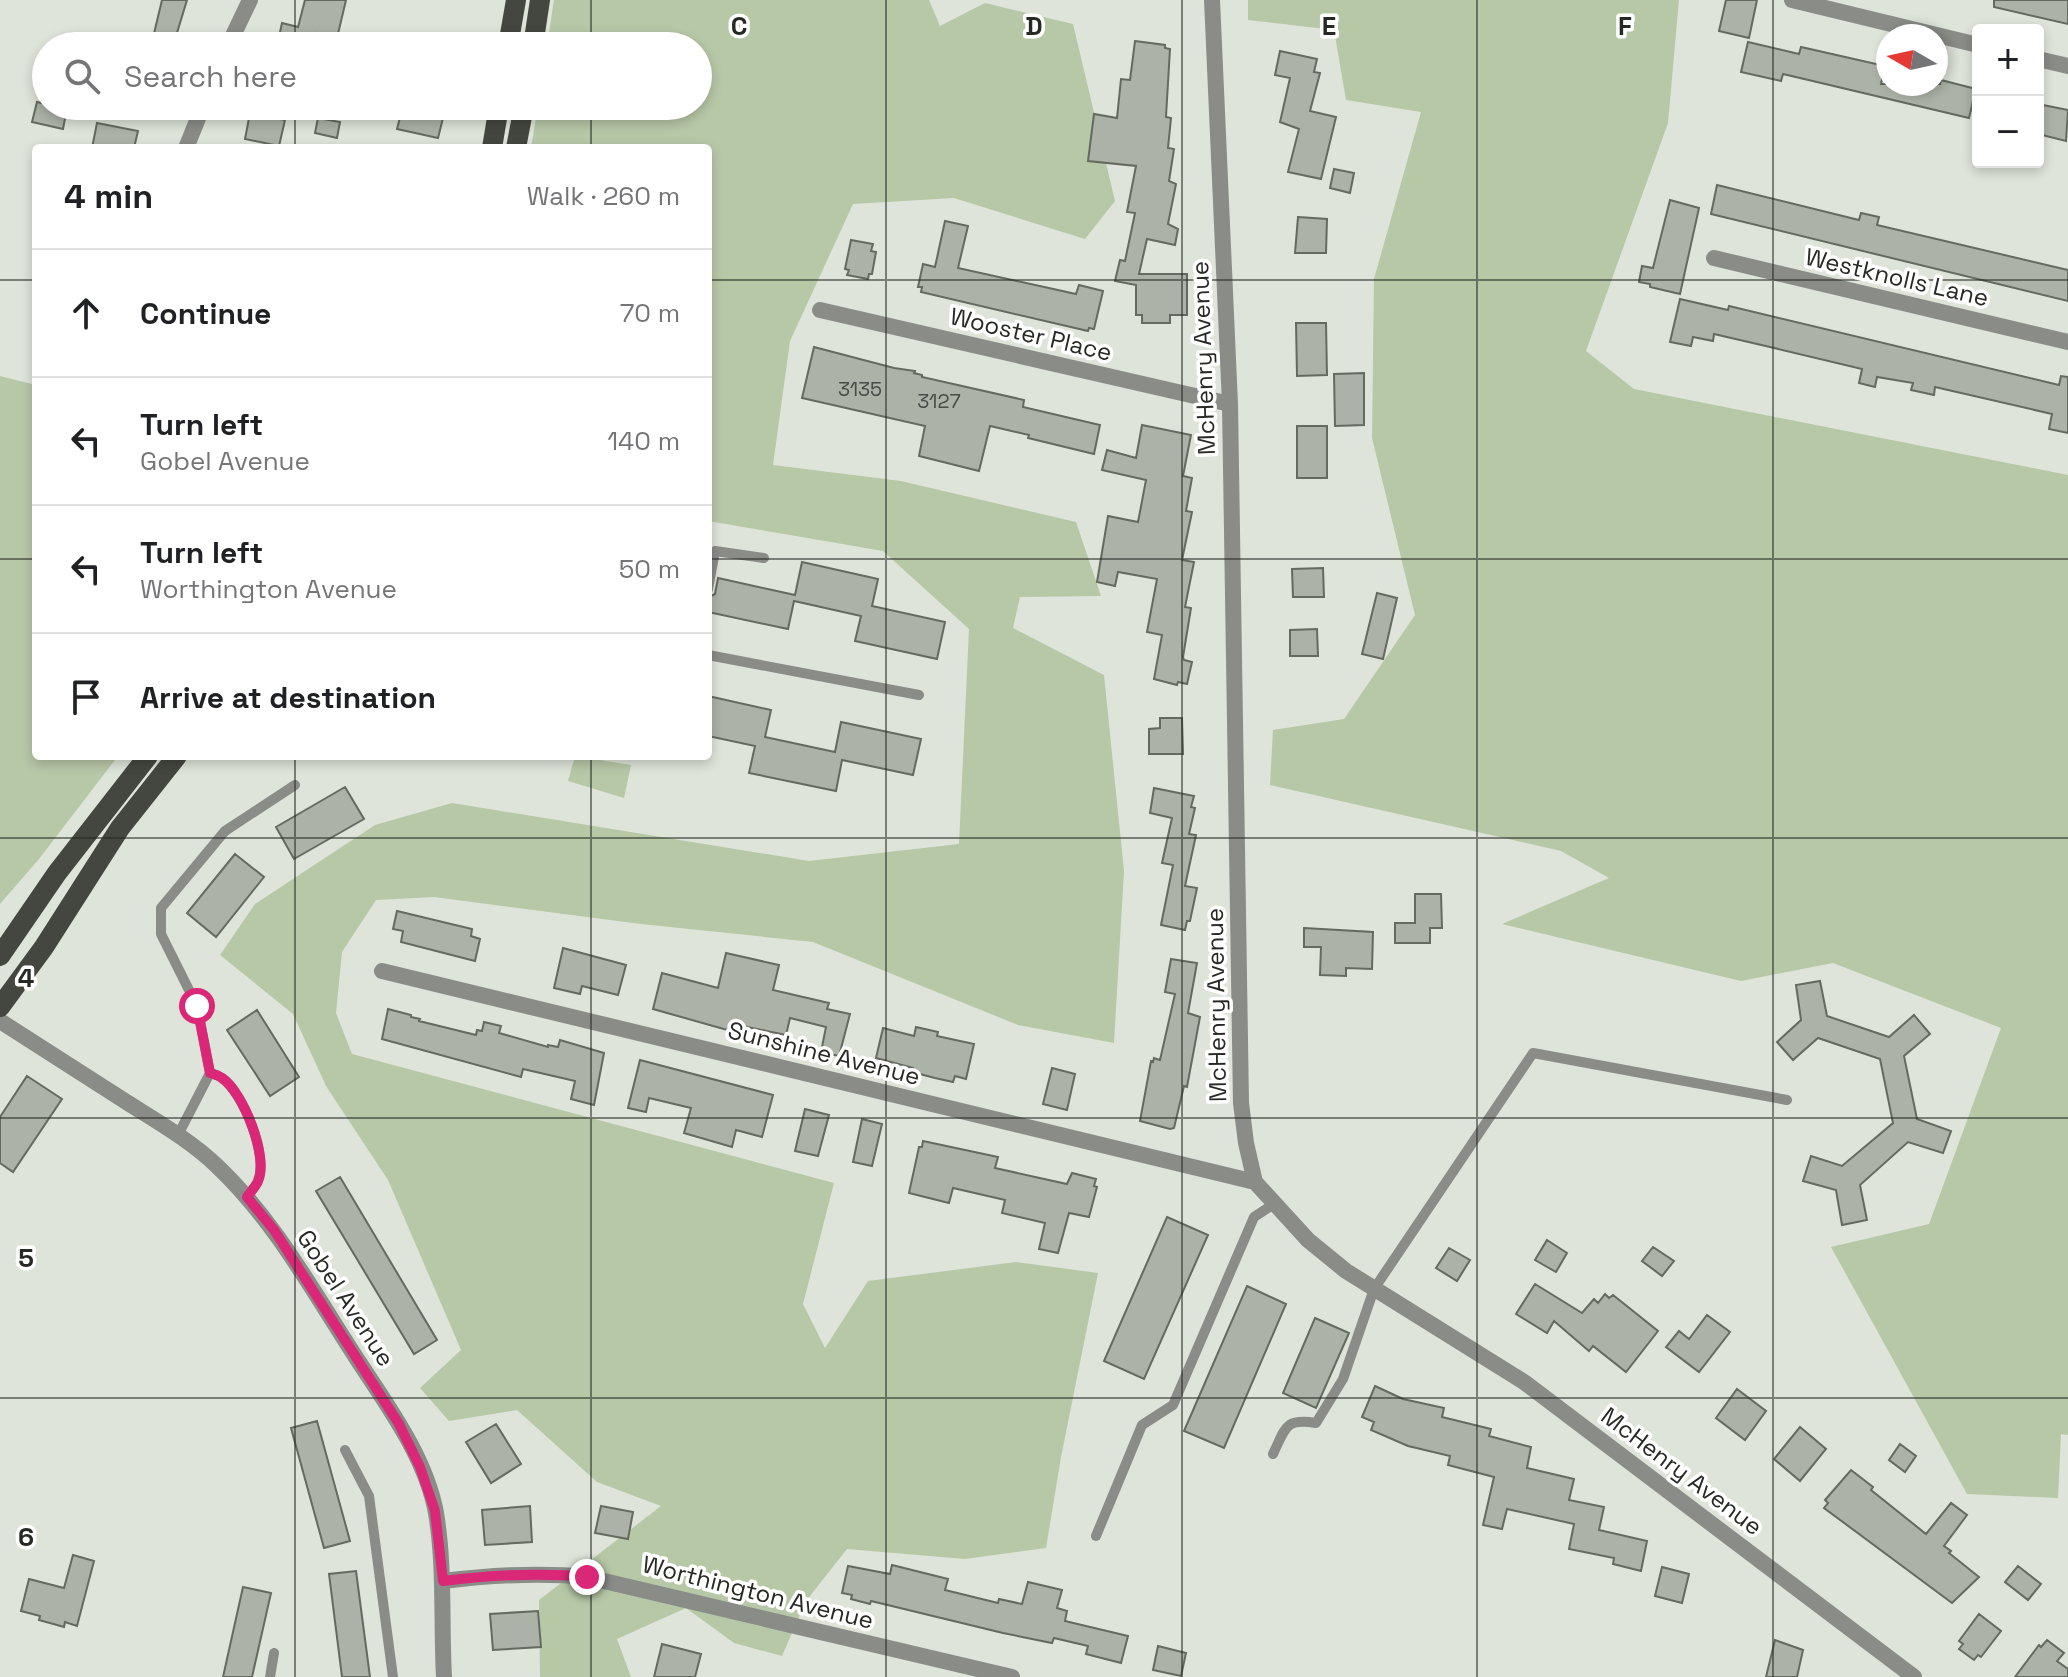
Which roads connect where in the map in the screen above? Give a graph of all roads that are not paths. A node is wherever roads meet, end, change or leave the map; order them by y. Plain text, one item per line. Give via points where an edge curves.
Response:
1 (250, 0) edge
2 (516, 0) edge
3 (540, 0) edge
4 (1212, 0) edge
5 (1792, 0) edge
6 (235, 32) edge
7 (510, 32) edge
8 (535, 32) edge
9 (1972, 44) edge
10 (2044, 60) edge
11 (2068, 66) edge
12 (197, 120) edge
13 (497, 120) edge
14 (521, 120) edge
15 (188, 144) edge
16 (493, 144) edge
17 (517, 144) edge
18 (1714, 258) dead end
19 (820, 310) dead end
20 (2068, 342) edge
21 (1230, 404) junction
22 (764, 558) dead end
23 (712, 567) edge
24 (712, 656) edge
25 (919, 695) dead end
26 (145, 760) edge
27 (174, 760) edge
28 (295, 785) dead end
29 (0, 956) edge
30 (382, 971) dead end
31 (0, 1007) edge
32 (0, 1021) edge
33 (210, 1073) junction
34 (1787, 1100) dead end
35 (178, 1135) junction
36 (1255, 1182) junction
37 (247, 1197) junction
38 (1274, 1204) junction
39 (1374, 1289) junction
40 (345, 1450) dead end
41 (1273, 1454) dead end
42 (1096, 1536) dead end
43 (443, 1581) junction
44 (274, 1653) dead end
45 (270, 1677) edge
46 (393, 1677) edge
47 (444, 1677) edge
48 (1012, 1677) edge
49 (1914, 1677) edge

1 - 6 street
2 - 7 main road
3 - 8 main road
4 - 21 street, McHenry Avenue
5 - 9 street
10 - 11 street
12 - 15 street
13 - 16 main road
14 - 17 main road
18 - 20 street, Westknolls Lane
19 - 21 street, Wooster Place
21 - 36 street, McHenry Avenue via 1241,1103
22 - 23 lane via 715,551
24 - 25 lane
26 - 29 main road
27 - 31 main road via 120,828
28 - 33 lane via 225,831 161,908 161,934 197,1006
30 - 36 street, Sunshine Avenue
32 - 35 street, Gobel Avenue
33 - 35 lane
33 - 37 lane via 233,1090 261,1154 258,1181
34 - 39 lane via 1533,1053
35 - 37 street, Gobel Avenue
36 - 38 street, McHenry Avenue
37 - 43 street, Gobel Avenue via 274,1230 399,1424 435,1511
38 - 39 street, McHenry Avenue via 1317,1248
38 - 42 lane via 1254,1217 1173,1405 1142,1425
39 - 41 lane via 1343,1379 1316,1423 1297,1420 1287,1425
39 - 49 street, McHenry Avenue via 1524,1382
40 - 46 lane via 369,1496
43 - 47 street, Gobel Avenue
43 - 48 street, Worthington Avenue via 507,1573 587,1577
44 - 45 lane

